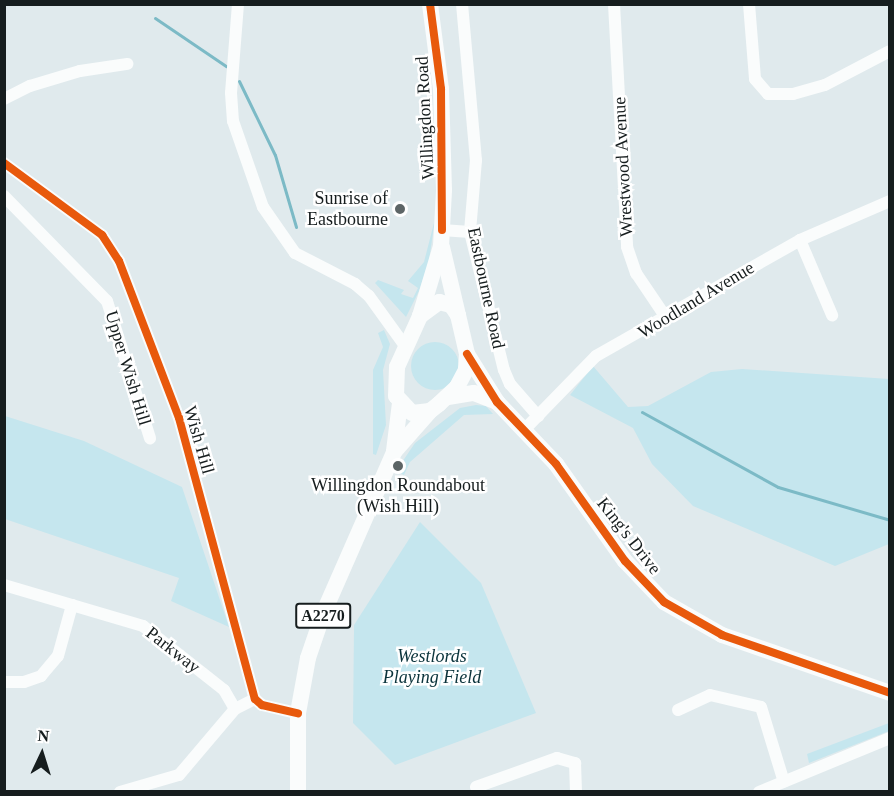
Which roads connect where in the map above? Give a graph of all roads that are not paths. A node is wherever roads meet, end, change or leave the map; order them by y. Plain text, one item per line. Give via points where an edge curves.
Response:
1 (238, 4) edge
2 (430, 4) edge
3 (462, 4) edge
4 (614, 4) edge
5 (749, 4) edge
6 (890, 51) edge
7 (127, 64) dead end
8 (4, 99) edge
9 (4, 163) edge
10 (4, 196) edge
11 (890, 201) edge
12 (470, 232) junction
13 (442, 238) junction
14 (800, 240) junction
15 (458, 315) junction
16 (832, 315) dead end
17 (667, 319) junction
18 (388, 321) junction
19 (418, 321) junction
20 (405, 346) junction
21 (467, 354) junction
22 (447, 398) junction
23 (497, 402) junction
24 (400, 403) junction
25 (430, 411) junction
26 (538, 416) junction
27 (524, 430) junction
28 (150, 438) dead end
29 (394, 452) junction
30 (4, 585) edge
31 (72, 605) junction
32 (4, 682) edge
33 (890, 693) edge
34 (255, 699) junction
35 (235, 709) junction
36 (678, 710) dead end
37 (298, 713) junction
38 (890, 738) edge
39 (784, 782) junction
40 (476, 787) dead end
41 (120, 792) edge
42 (298, 792) edge
43 (576, 792) edge
44 (759, 792) edge

1 - 18 street via 232,121 263,207 295,253 355,284
2 - 13 main road, Willingdon Road via 441,89
3 - 12 street, Eastbourne Road via 476,160
4 - 17 street, Wrestwood Avenue via 627,247 636,273
5 - 6 street via 755,80 768,94 793,94 825,85
7 - 8 street via 80,71 30,86
9 - 34 street, Wish Hill via 102,235 119,261 178,418
10 - 28 street, Upper Wish Hill via 107,301
11 - 14 street, Woodland Avenue
12 - 13 street
12 - 26 street, Eastbourne Road via 504,370 510,384
13 - 15 main road, Willingdon Road
13 - 19 main road, Willingdon Road
14 - 16 street
14 - 17 street, Woodland Avenue
15 - 19 main road via 452,305 439,302
15 - 21 main road, Willingdon Road
17 - 26 street, Woodland Avenue via 596,356
18 - 19 street
18 - 20 street
19 - 20 main road, Willingdon Road
20 - 24 main road, Willingdon Road via 397,367
21 - 22 main road via 463,377
21 - 23 main road, King's Drive
22 - 23 main road via 474,393
22 - 25 main road
23 - 27 main road, King's Drive
24 - 25 main road via 412,413
24 - 29 main road, A2270
25 - 29 main road, A2270
26 - 27 street, Woodland Avenue
27 - 33 main road, King's Drive via 556,464 625,561 664,602 722,635
29 - 37 main road, A2270 via 323,614 308,658
30 - 31 street, Parkway
31 - 32 street via 58,656 41,676 24,682
31 - 35 street, Parkway via 143,626 224,690
34 - 35 street
34 - 37 street via 262,705
35 - 41 street via 178,775
36 - 39 street via 710,695 761,707
37 - 42 main road, A2270
38 - 39 street
39 - 44 street
40 - 43 street via 557,758 575,763

